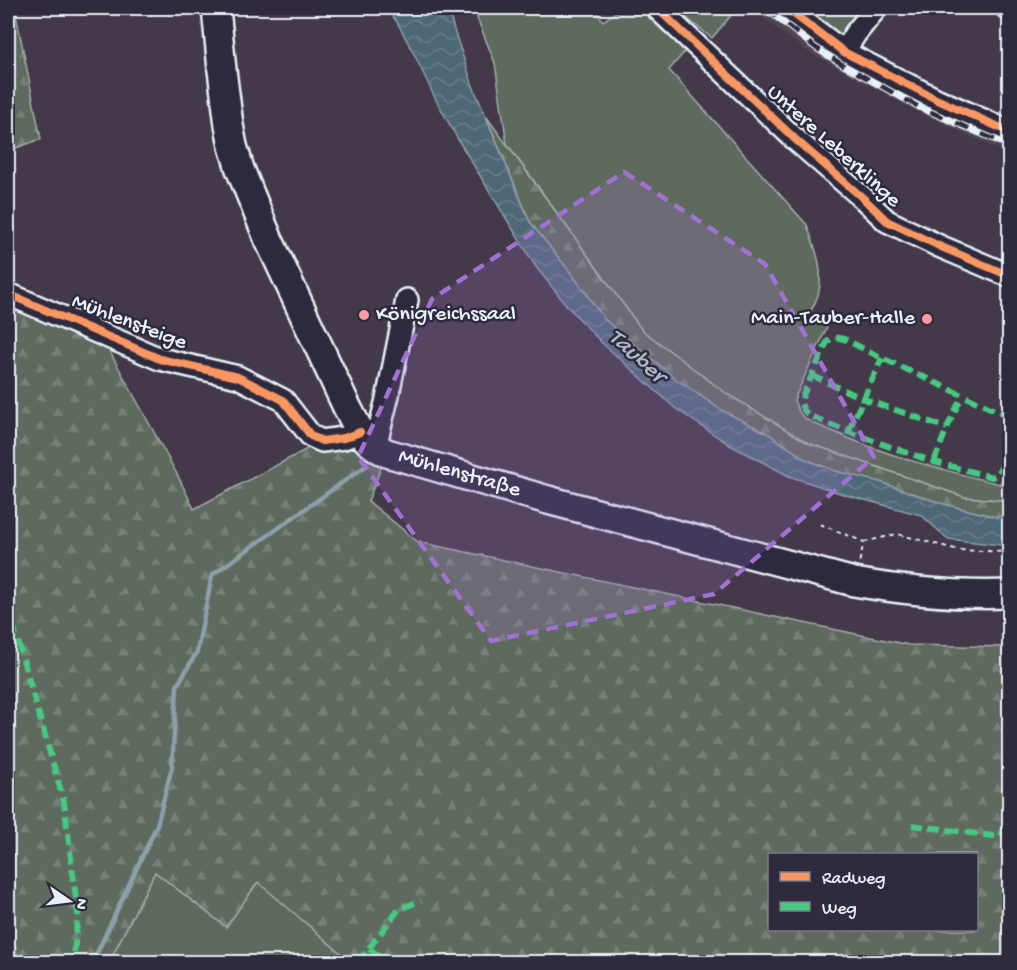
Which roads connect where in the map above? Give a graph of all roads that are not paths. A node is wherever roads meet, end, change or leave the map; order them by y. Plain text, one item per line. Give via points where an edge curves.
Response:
1 (216, 8) edge
2 (657, 8) edge
3 (786, 8) edge
4 (876, 8) edge
5 (844, 52) junction
6 (1010, 132) edge
7 (1010, 276) edge
8 (8, 294) edge
9 (406, 300) dead end
10 (367, 439) junction
11 (1010, 594) edge

1 - 10 main road via 229,125 240,169 336,386
2 - 7 street, Untere Leberklinge via 887,221
3 - 5 street
4 - 5 street
5 - 6 street
8 - 10 street, Mühlensteige via 160,359 238,377 283,400 311,436 322,441
9 - 10 street via 388,395
10 - 11 main road, Mühlenstraße via 387,453 854,582 903,590

